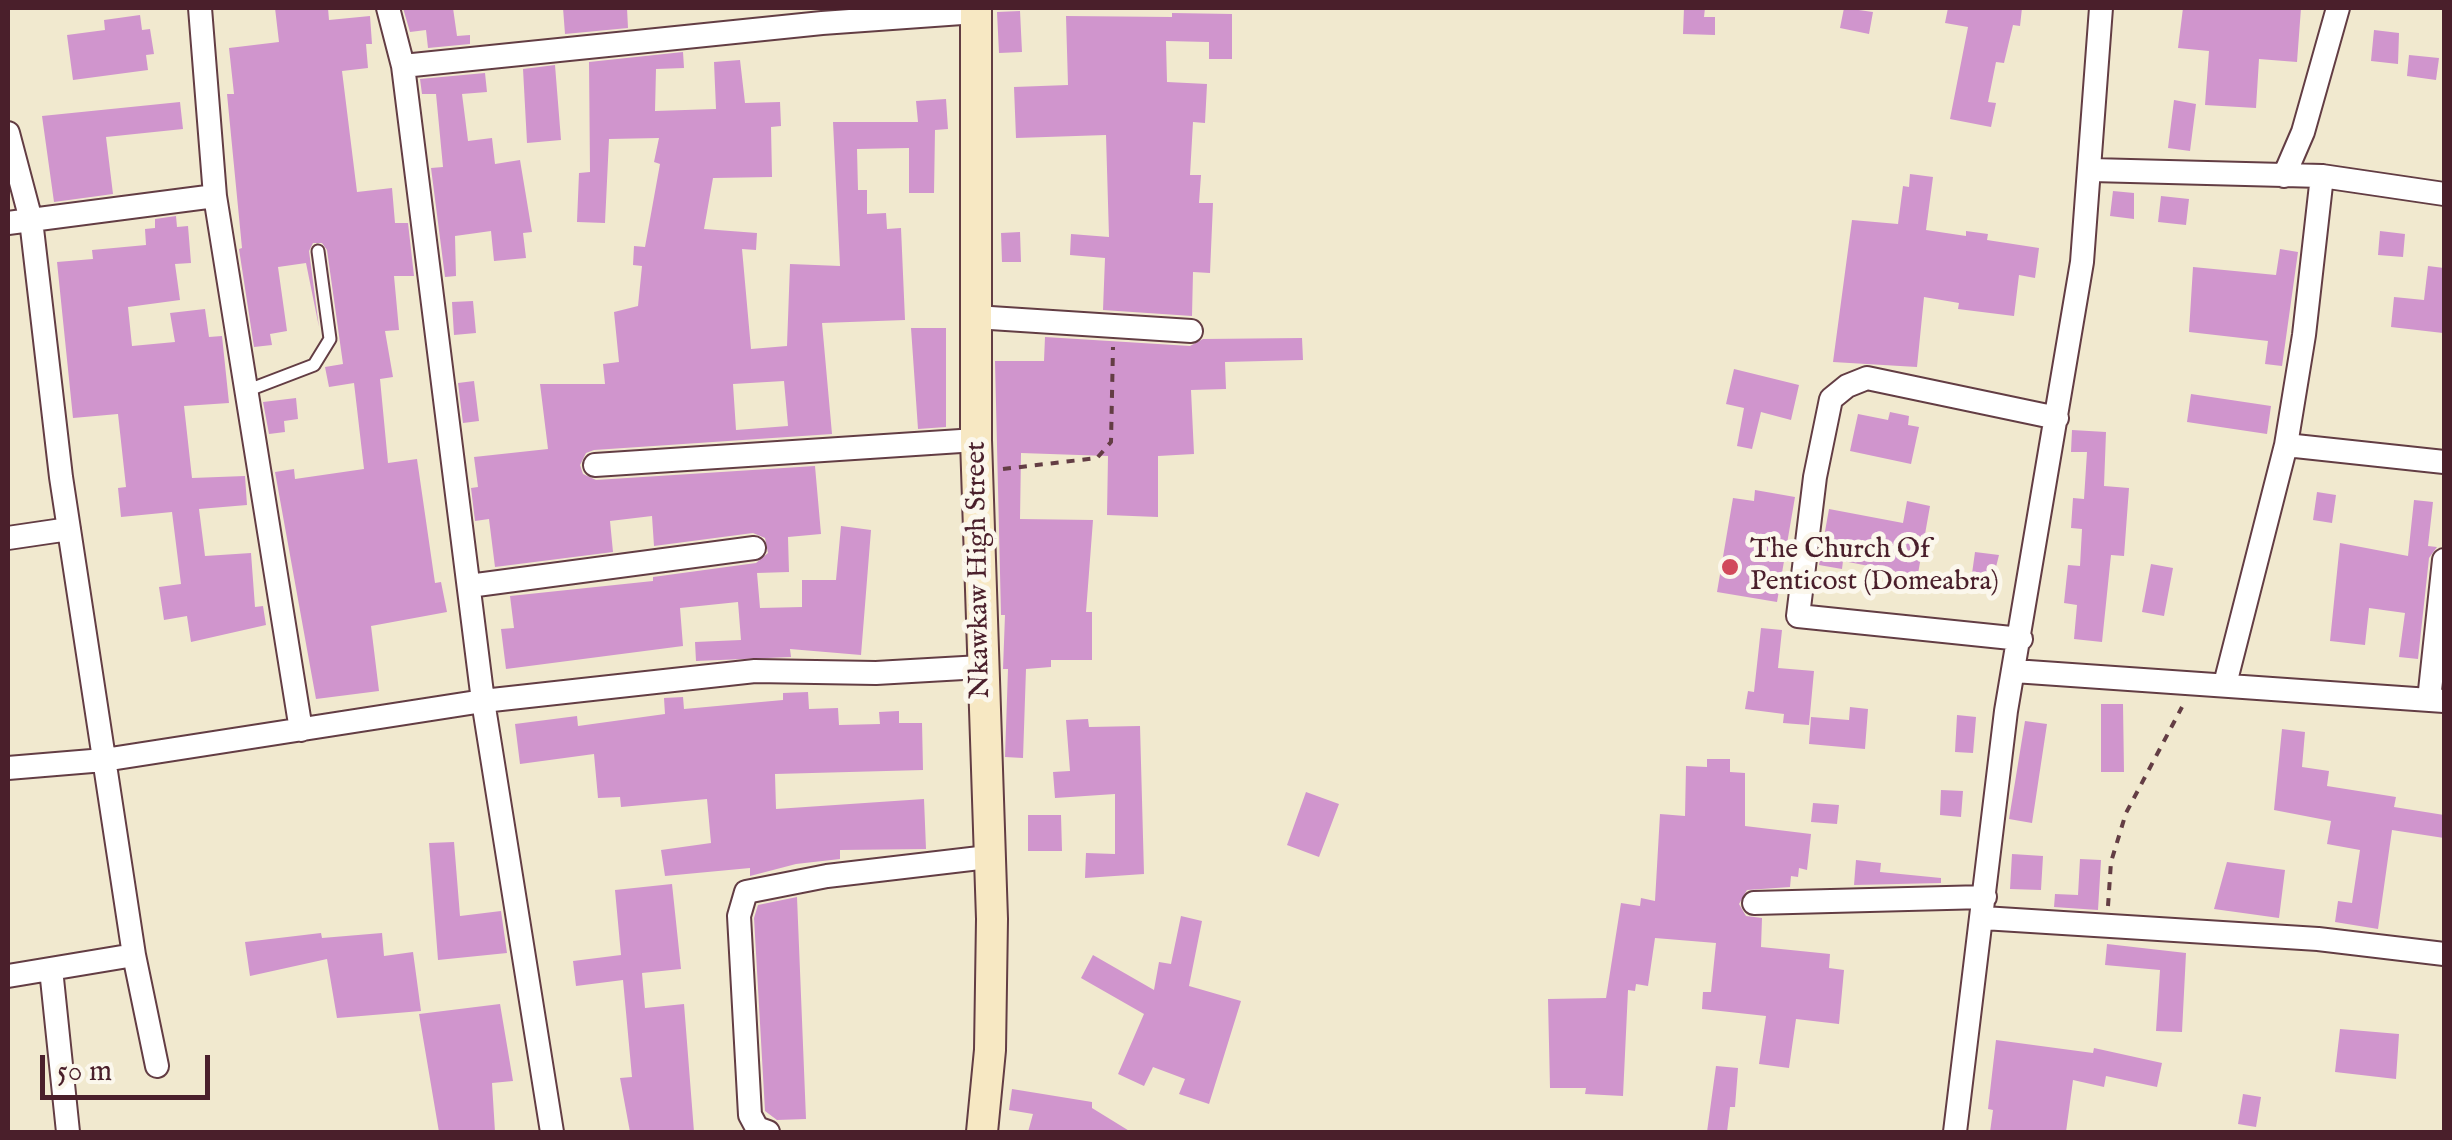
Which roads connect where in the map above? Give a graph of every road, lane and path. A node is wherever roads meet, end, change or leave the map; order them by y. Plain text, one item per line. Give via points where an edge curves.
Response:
1 (200, 8) edge
2 (388, 8) edge
3 (2101, 8) edge
4 (2338, 8) edge
5 (976, 10) edge
6 (403, 66) junction
7 (8, 134) edge
8 (2092, 170) junction
9 (2284, 176) junction
10 (2322, 176) junction
11 (2444, 194) edge
12 (215, 196) junction
13 (19, 221) edge
14 (318, 251) dead end
15 (975, 317) junction
16 (1114, 327) junction
17 (1191, 332) dead end
18 (246, 391) junction
19 (2057, 418) junction
20 (976, 440) junction
21 (2286, 445) junction
22 (2444, 462) edge
23 (595, 466) dead end
24 (977, 471) junction
25 (69, 528) junction
26 (8, 538) edge
27 (754, 548) dead end
28 (2444, 560) edge
29 (469, 586) junction
30 (2021, 639) junction
31 (982, 667) junction
32 (2014, 671) junction
33 (2196, 682) junction
34 (2225, 684) junction
35 (483, 701) junction
36 (2437, 701) edge
37 (301, 730) junction
38 (104, 760) junction
39 (8, 768) edge
40 (988, 857) junction
41 (1754, 903) dead end
42 (1984, 908) junction
43 (2107, 926) junction
44 (2444, 954) edge
45 (134, 955) junction
46 (51, 969) junction
47 (8, 976) edge
48 (157, 1066) dead end
49 (68, 1132) edge
50 (552, 1132) edge
51 (768, 1132) edge
52 (982, 1132) edge
53 (1956, 1132) edge

1 - 12 street
2 - 6 street
3 - 8 street
4 - 9 street
5 - 6 street
5 - 15 main road, Nkawkaw High Street
6 - 29 street
7 - 13 street
8 - 9 street
8 - 19 street
9 - 10 street
10 - 11 street
10 - 21 street
12 - 13 street
12 - 18 street
13 - 25 street
14 - 18 lane via 330,339 314,365
15 - 16 street
15 - 20 main road, Nkawkaw High Street
16 - 17 street
16 - 24 path via 1111,442 1097,458
18 - 37 street
19 - 30 street
19 - 30 street via 1867,378 1831,399 1815,477 1798,616
20 - 23 street
20 - 24 main road, Nkawkaw High Street
21 - 22 street
21 - 34 street
24 - 31 main road, Nkawkaw High Street
25 - 26 street
25 - 38 street
27 - 29 street
28 - 36 street
29 - 35 street
30 - 32 street
31 - 35 street via 755,672
31 - 40 main road, Nkawkaw High Street
32 - 33 street
32 - 42 street
33 - 34 street
33 - 43 path via 2126,813 2111,862
34 - 36 street
35 - 37 street
35 - 50 street
37 - 38 street
38 - 39 street
38 - 45 street
40 - 51 street via 746,892 738,916 750,1115
40 - 52 main road, Nkawkaw High Street via 990,1050
41 - 42 street
42 - 43 street
42 - 53 street
43 - 44 street
45 - 46 street
45 - 48 street
46 - 47 street
46 - 49 street

